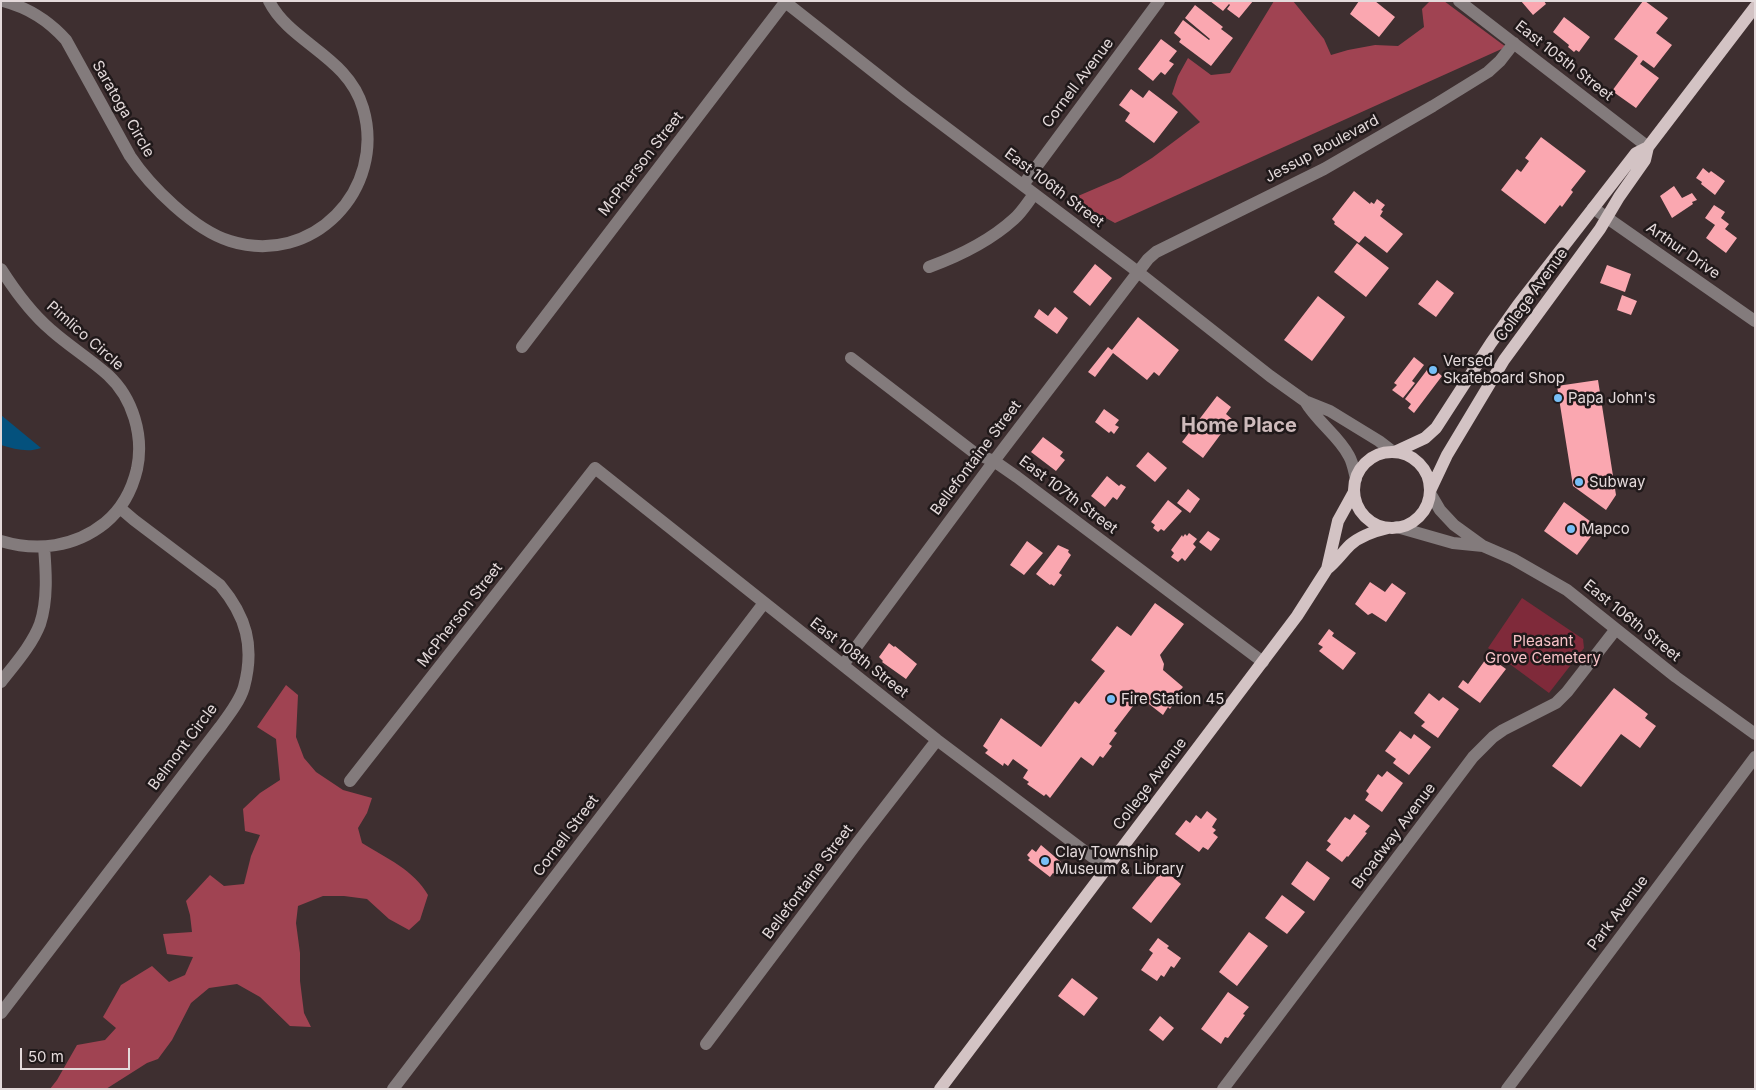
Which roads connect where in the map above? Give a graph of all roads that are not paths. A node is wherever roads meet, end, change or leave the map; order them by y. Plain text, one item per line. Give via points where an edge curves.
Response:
1 (3, 1) edge
2 (269, 1) edge
3 (1159, 1) edge
4 (785, 2) edge
5 (1466, 3) edge
6 (1755, 7) edge
7 (1514, 43) junction
8 (1648, 147) junction
9 (1023, 185) junction
10 (1034, 194) junction
11 (1593, 208) junction
12 (1607, 218) junction
13 (929, 267) dead end
14 (1, 269) edge
15 (1138, 272) junction
16 (1755, 321) edge
17 (522, 347) dead end
18 (851, 358) dead end
19 (1305, 401) junction
20 (1395, 451) junction
21 (994, 461) junction
22 (595, 468) joint
23 (1355, 485) junction
24 (1430, 492) junction
25 (120, 508) junction
26 (1394, 527) junction
27 (1, 541) edge
28 (1483, 546) junction
29 (44, 547) junction
30 (1327, 569) junction
31 (764, 603) junction
32 (1616, 629) junction
33 (1263, 662) junction
34 (843, 665) junction
35 (1, 682) edge
36 (1755, 734) edge
37 (937, 740) junction
38 (1755, 757) edge
39 (350, 781) dead end
40 (1107, 868) junction
41 (1, 1013) edge
42 (706, 1044) dead end
43 (394, 1089) edge
44 (940, 1089) edge
45 (1223, 1089) edge
46 (1507, 1089) edge

1 - 2 street, Saratoga Circle via 32,11 55,27 66,40 130,156 163,197 213,234 228,241 259,246 287,244 315,233 326,224 352,196 363,172 367,152 368,126 352,84 335,64 284,22
3 - 9 street, Cornell Avenue
4 - 9 street, East 106th Street
4 - 17 street, McPherson Street
5 - 7 street, East 105th Street
6 - 8 main road, College Avenue
7 - 8 street, East 105th Street
7 - 15 street, Jessup Boulevard via 1488,72 1433,106 1324,169 1156,252
8 - 11 main road, College Avenue via 1636,153
8 - 12 main road, College Avenue via 1645,160
9 - 10 street, East 106th Street
10 - 13 street via 1016,217 1000,230 966,251
10 - 15 street, East 106th Street
11 - 12 street, Arthur Drive
11 - 20 main road, College Avenue via 1491,343 1436,428 1425,438
12 - 16 street, Arthur Drive
12 - 24 main road, College Avenue via 1504,360 1447,455
14 - 25 street, Pimlico Circle via 30,310 108,376 129,405 136,422 139,452 135,478
15 - 19 street, East 106th Street
15 - 21 street, Bellefontaine Street
18 - 21 street, East 107th Street via 976,454
19 - 20 street, East 106th Street via 1330,411
19 - 23 street, East 106th Street via 1350,457
20 - 23 main road via 1379,454 1367,461
20 - 24 main road via 1408,455 1421,465 1428,478
21 - 33 street, East 107th Street
21 - 34 street, Bellefontaine Street
22 - 31 street, East 108th Street
22 - 39 street, McPherson Street
23 - 26 main road via 1359,508 1365,516 1379,526
23 - 30 main road, College Avenue via 1338,522
24 - 26 main road via 1419,516 1408,524
24 - 28 street, East 106th Street via 1448,520
25 - 29 street, Pimlico Circle via 107,522 89,533 67,543
25 - 41 street, Belmont Circle via 230,596 247,631 248,663 244,688 232,711
26 - 28 street, East 106th Street via 1453,543
26 - 30 main road, College Avenue via 1375,531 1352,544
27 - 29 street, Pimlico Circle
28 - 32 street, East 106th Street via 1567,590
29 - 35 street via 46,568 40,624 29,645
30 - 33 main road, College Avenue
31 - 34 street, East 108th Street
31 - 43 street, Cornell Street
32 - 36 street, East 106th Street
32 - 45 street, Broadway Avenue via 1556,703 1503,730 1474,757
33 - 40 main road, College Avenue
34 - 37 street, East 108th Street
37 - 40 street, East 108th Street
37 - 42 street, Bellefontaine Street
38 - 46 street, Park Avenue
40 - 44 main road, College Avenue

